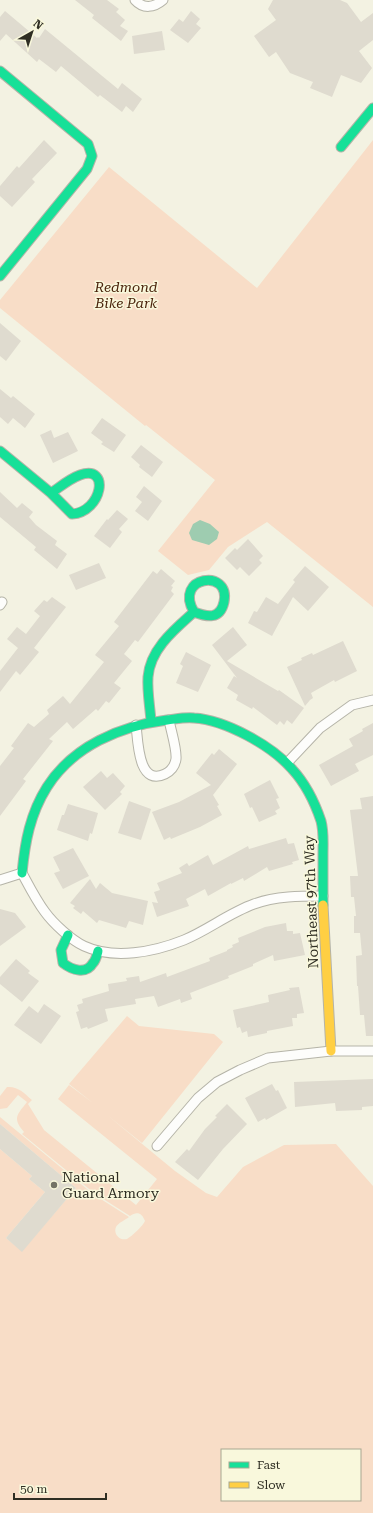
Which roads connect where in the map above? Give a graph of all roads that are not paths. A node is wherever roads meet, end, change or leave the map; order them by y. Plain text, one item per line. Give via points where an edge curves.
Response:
1 (135, 0) edge
2 (162, 0) edge
3 (0, 71) edge
4 (373, 108) edge
5 (341, 147) dead end
6 (0, 276) edge
7 (0, 451) edge
8 (51, 493) junction
9 (194, 612) junction
10 (373, 700) edge
11 (169, 720) junction
12 (152, 721) junction
13 (136, 725) junction
14 (287, 763) junction
15 (22, 873) junction
16 (0, 880) edge
17 (323, 896) junction
18 (68, 935) junction
19 (98, 951) junction
20 (373, 1051) edge
21 (331, 1052) junction
22 (157, 1146) dead end

1 - 2 street via 148,7
3 - 6 street via 88,144 92,152 92,160 87,169
4 - 5 street
7 - 8 street
8 - 8 street via 69,512 78,514 99,495 101,487 95,476 87,473
9 - 9 street via 205,617 220,611 225,601 219,585 204,580 194,586 189,596
9 - 12 street via 163,642 153,660 148,676
10 - 14 street via 352,705 320,728
11 - 12 street, Northeast 97th Way
11 - 13 street via 176,757 170,770 162,775 152,774 144,769
11 - 14 street, Northeast 97th Way via 194,718 224,726 256,741
12 - 13 street, Northeast 97th Way
13 - 15 street, Northeast 97th Way via 91,744 56,775 36,805 30,822
14 - 17 street, Northeast 97th Way via 310,796 323,829
15 - 16 street
15 - 18 street via 45,913
17 - 19 street via 280,898 255,903 184,940 154,950 123,953
17 - 21 street, Northeast 97th Way
18 - 19 street via 82,946
18 - 19 street via 61,950 63,963 72,970 84,970 93,964
20 - 21 street
21 - 22 street via 268,1058 217,1082 198,1098

